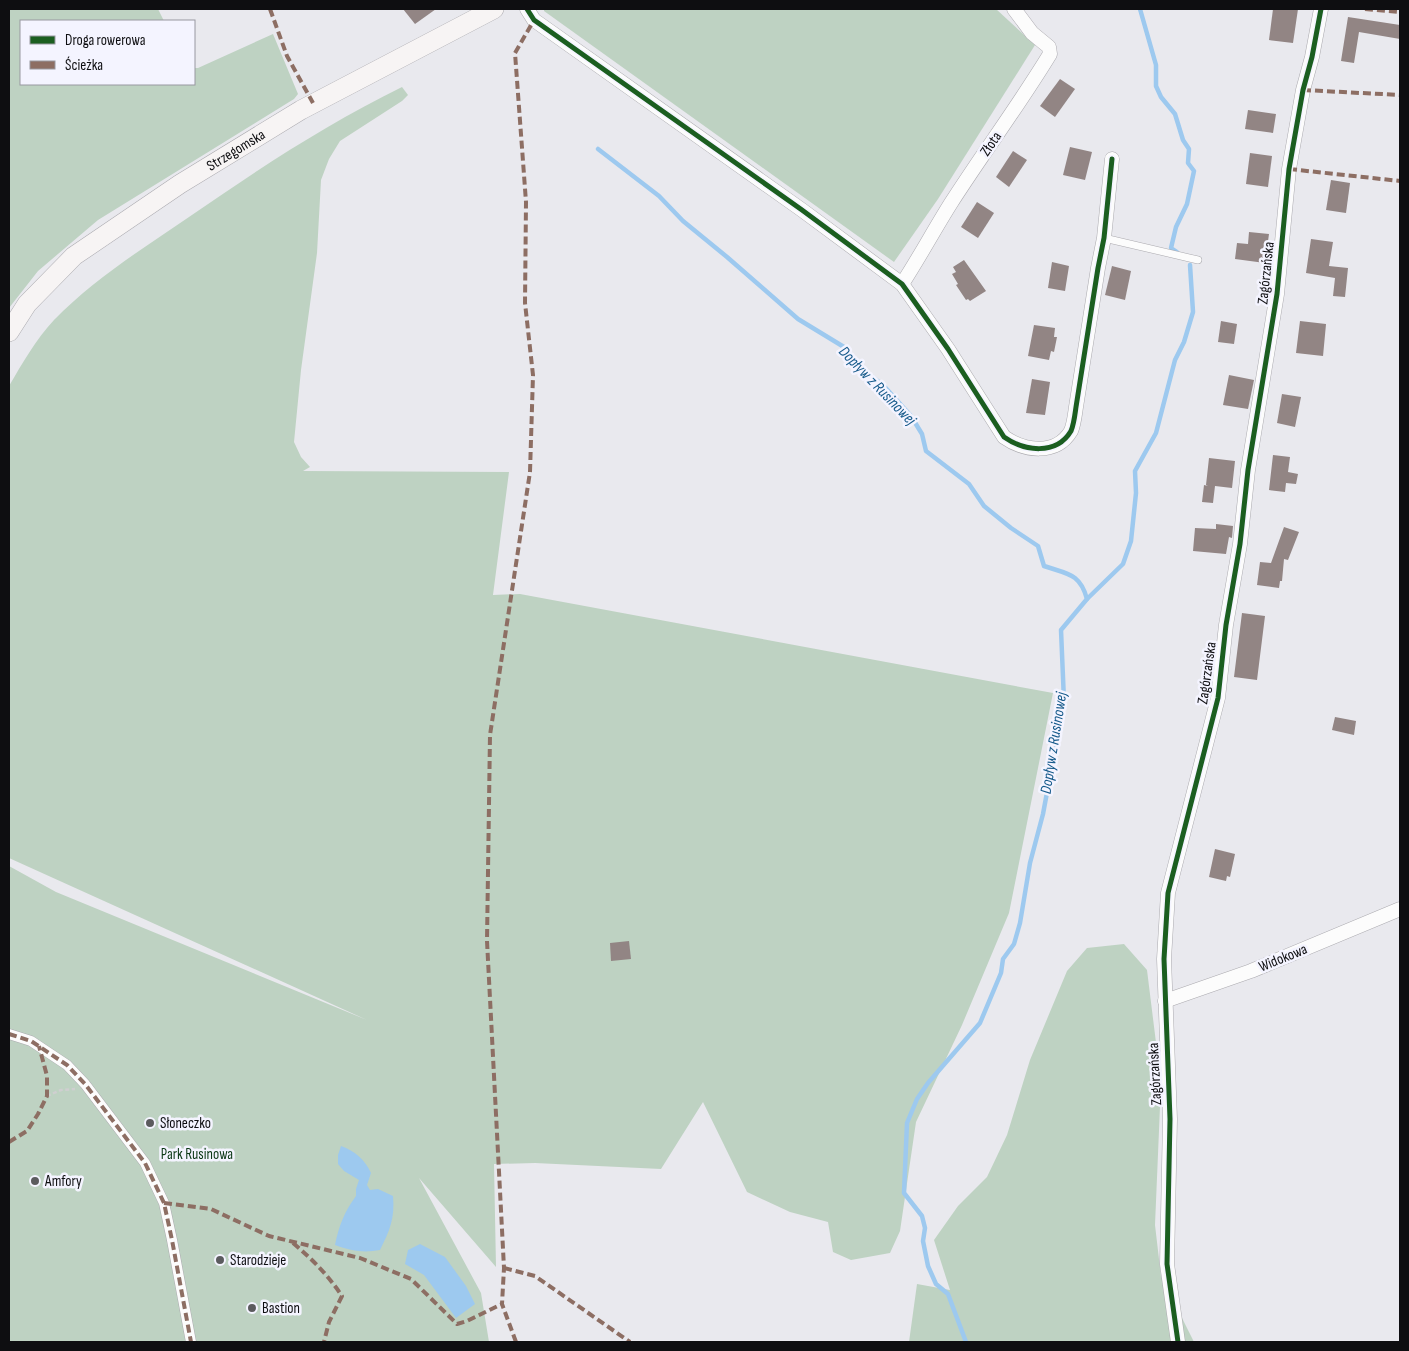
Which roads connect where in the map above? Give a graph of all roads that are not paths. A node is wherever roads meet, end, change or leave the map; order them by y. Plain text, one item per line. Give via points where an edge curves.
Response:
1 (494, 9) edge
2 (528, 9) edge
3 (1014, 9) edge
4 (1321, 9) edge
5 (1112, 159) dead end
6 (1104, 238) junction
7 (1198, 260) dead end
8 (902, 284) junction
9 (9, 332) edge
10 (1400, 910) edge
11 (1165, 1001) junction
12 (9, 1034) edge
13 (191, 1342) edge
14 (1178, 1342) edge

1 - 9 main road, Strzegomska via 301,110 180,184 74,256 27,304
2 - 8 street via 534,20
3 - 8 street, Złota via 1032,33 1048,46 1050,54 950,204
4 - 11 street, Zagórzańska via 1289,169 1277,294 1248,470 1218,698 1168,893
5 - 6 street
6 - 7 lane
6 - 8 street via 1071,430 1049,448 1034,449 1014,444 1004,437
10 - 11 street, Widokowa via 1251,971
11 - 14 street, Zagórzańska via 1170,1119 1167,1264
12 - 13 street via 31,1041 67,1065 145,1163 164,1203

